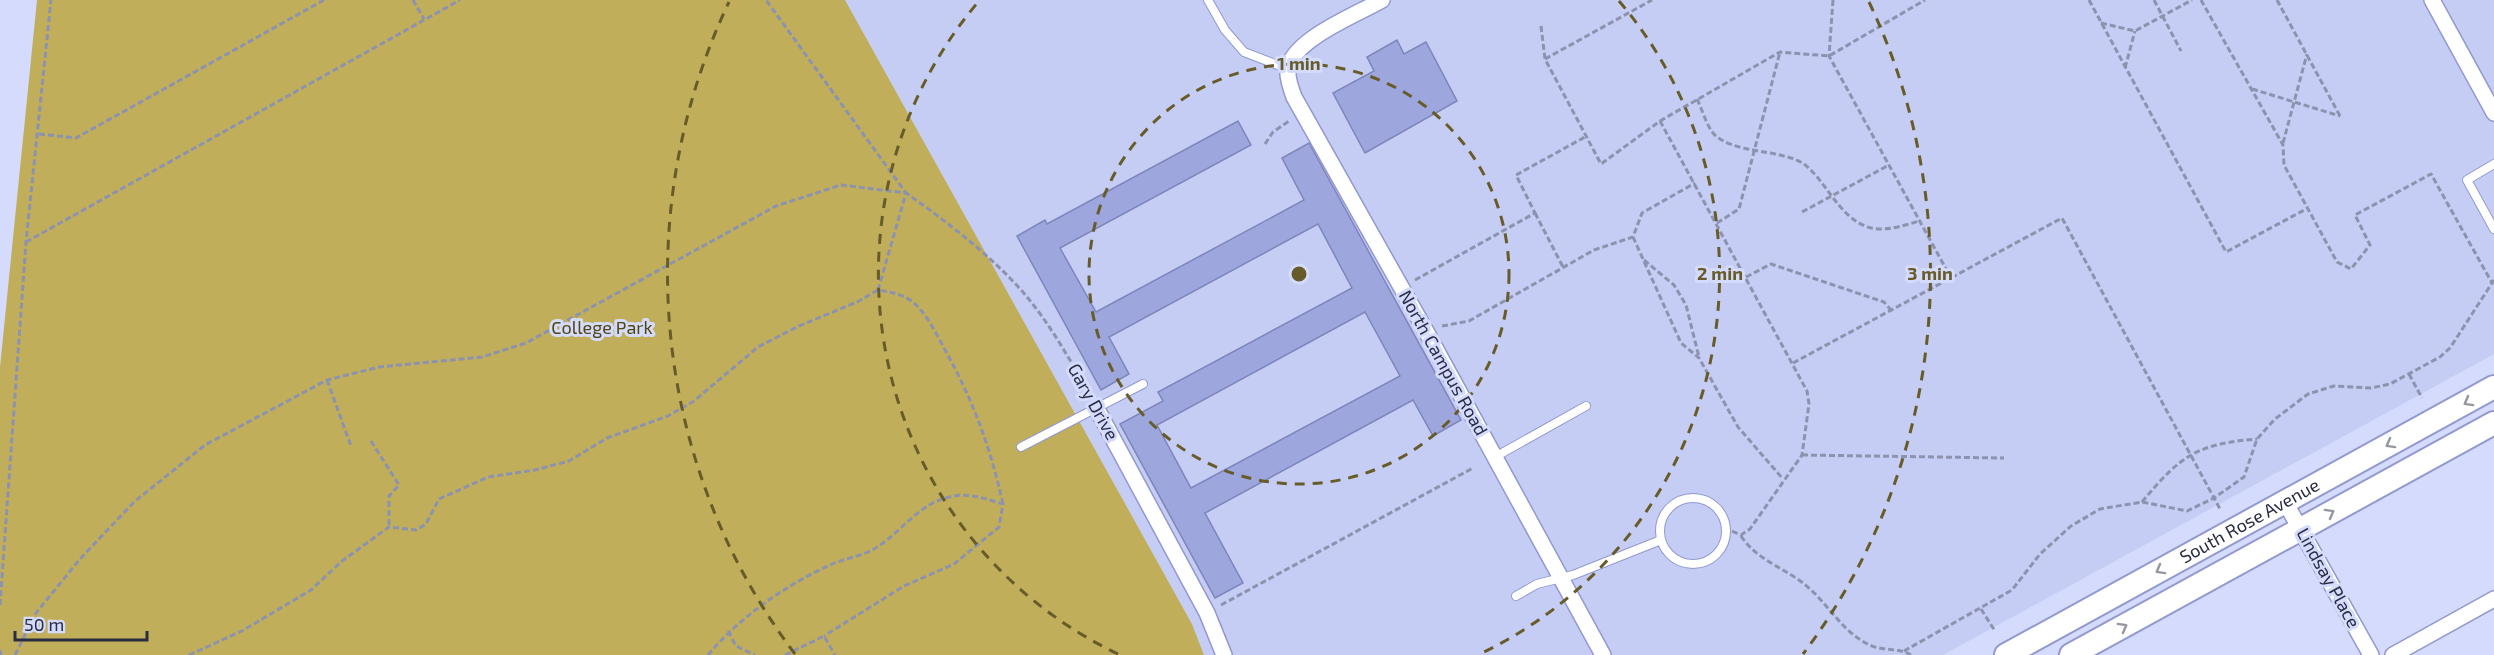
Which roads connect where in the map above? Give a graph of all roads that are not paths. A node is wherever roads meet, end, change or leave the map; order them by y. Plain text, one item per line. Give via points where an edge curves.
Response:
1 (1208, 0) edge
2 (1382, 0) edge
3 (2432, 0) edge
4 (1288, 69) junction
5 (2494, 113) edge
6 (2494, 164) edge
7 (2494, 229) edge
8 (1143, 384) dead end
9 (2494, 387) edge
10 (1586, 406) dead end
11 (1097, 409) junction
12 (2492, 423) edge
13 (1021, 447) dead end
14 (1495, 457) junction
15 (2285, 502) junction
16 (2300, 529) junction
17 (1661, 540) junction
18 (1560, 577) junction
19 (1516, 596) dead end
20 (2494, 599) edge
21 (1224, 655) edge
22 (1603, 655) edge
23 (2006, 655) edge
24 (2072, 655) edge
25 (2371, 655) edge
26 (2392, 655) edge

1 - 4 lane via 1225,30 1244,52
2 - 4 street via 1304,44 1294,54
3 - 5 street
4 - 14 street, North Campus Road via 1294,97
6 - 7 lane via 2467,180
8 - 11 lane
9 -> 15 main road, South Rose Avenue
10 - 14 lane
11 - 13 lane
11 - 21 street, Gary Drive via 1208,613
16 -> 12 main road, South Rose Avenue
14 - 18 street, North Campus Road
15 - 16 street, Lindsay Place
15 -> 23 main road, South Rose Avenue
24 -> 16 main road, South Rose Avenue
16 - 25 street, Lindsay Place
17 - 17 lane via 1660,529 1668,509 1687,498 1709,502 1724,518 1727,529 1721,550 1704,563 1683,563 1665,550
17 - 18 lane
18 - 19 lane
18 - 22 street, North Campus Road
20 - 26 street

